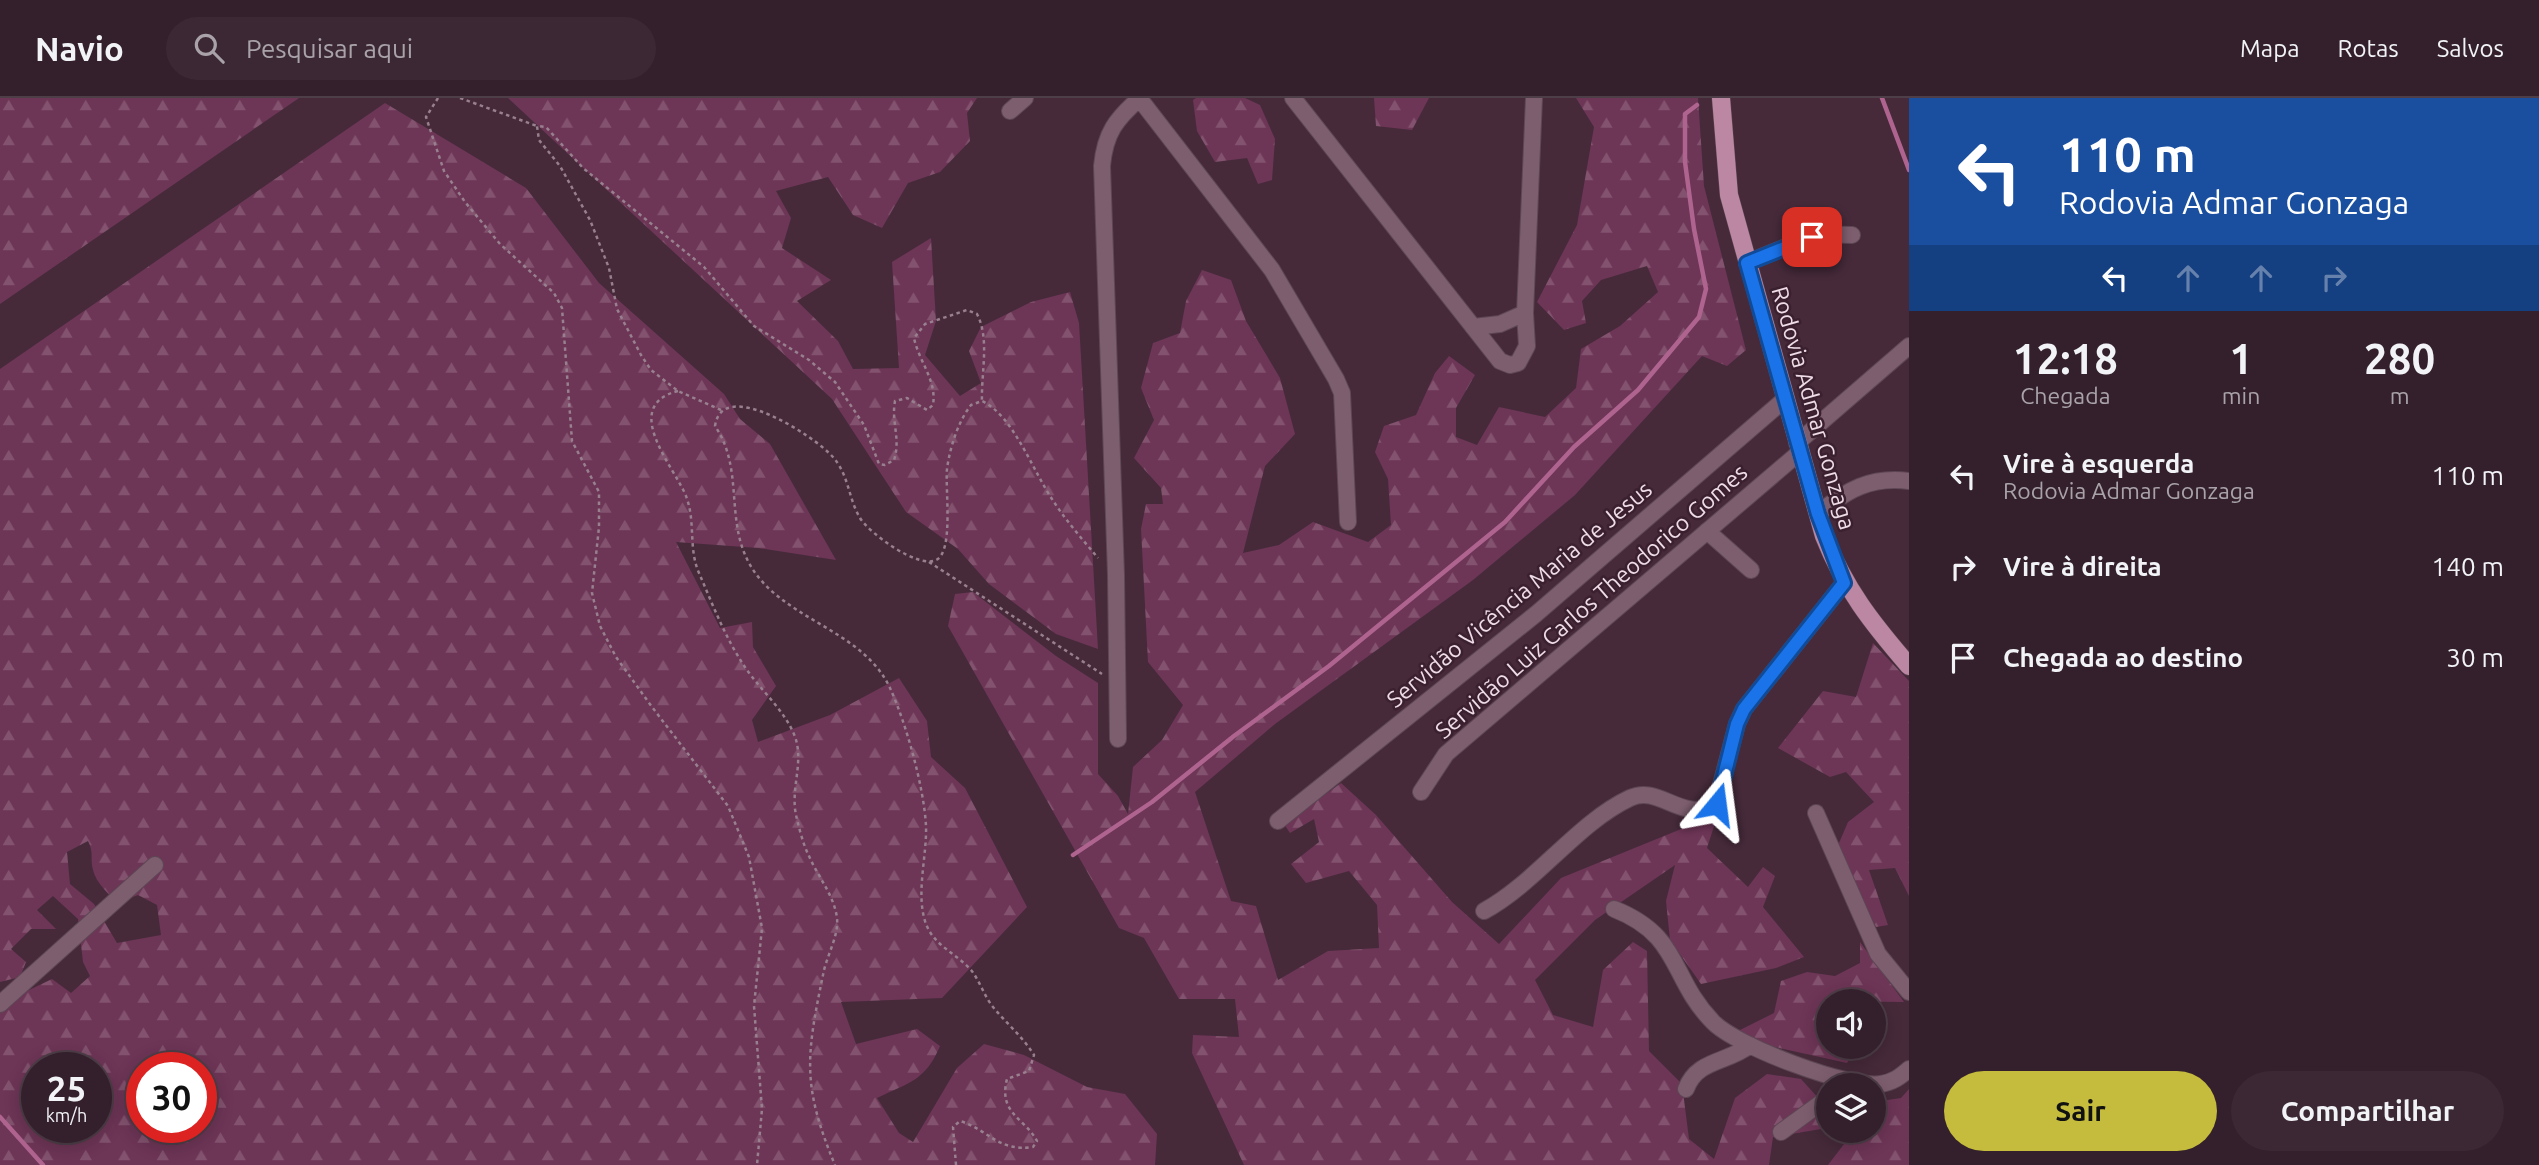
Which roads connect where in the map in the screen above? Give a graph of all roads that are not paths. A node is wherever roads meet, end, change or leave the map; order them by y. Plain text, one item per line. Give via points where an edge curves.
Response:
1 (1025, 98) edge
2 (1140, 98) edge
3 (1293, 98) edge
4 (1534, 98) edge
5 (1721, 98) edge
6 (1010, 111) dead end
7 (1852, 234) dead end
8 (1747, 263) junction
9 (1525, 313) junction
10 (1473, 327) junction
11 (1909, 346) edge
12 (1785, 399) junction
13 (1798, 447) junction
14 (1909, 481) edge
15 (1818, 514) junction
16 (1348, 522) dead end
17 (1707, 531) junction
18 (1751, 570) dead end
19 (1844, 583) junction
20 (1909, 666) edge
21 (1118, 739) dead end
22 (1421, 792) dead end
23 (1816, 813) dead end
24 (1278, 821) dead end
25 (155, 865) dead end
26 (1614, 909) dead end
27 (1484, 911) dead end
28 (1909, 992) edge
29 (0, 1004) edge
30 (1750, 1045) junction
31 (1909, 1069) edge
32 (1820, 1073) edge
33 (1886, 1083) edge
34 (1686, 1089) dead end
35 (1816, 1106) edge
36 (1781, 1132) dead end

1 - 6 street
2 - 16 street via 1272,270 1336,379 1342,393
2 - 21 street via 1109,130 1102,166
3 - 10 street
4 - 9 street
5 - 8 main road, Rodovia Admar Gonzaga via 1728,186
7 - 8 street via 1812,237
8 - 12 main road, Rodovia Admar Gonzaga
9 - 10 street via 1500,324
9 - 10 street via 1527,346 1518,363 1500,361
11 - 13 street, Servidão Luiz Carlos Theodorico Gomes
12 - 13 main road, Rodovia Admar Gonzaga
12 - 24 street, Servidão Vicência Maria de Jesus via 1536,614
13 - 15 main road, Rodovia Admar Gonzaga
13 - 17 street, Servidão Luiz Carlos Theodorico Gomes
14 - 15 street via 1867,482 1836,498
15 - 19 main road, Rodovia Admar Gonzaga
17 - 18 street
17 - 22 street, Servidão Luiz Carlos Theodorico Gomes via 1446,754
19 - 20 main road, Rodovia Admar Gonzaga
19 - 27 street via 1744,709 1717,804 1704,811 1683,810 1653,796 1633,796 1610,810 1507,899
23 - 28 street via 1878,954
25 - 29 street
26 - 30 street via 1654,930 1696,1003 1714,1024
30 - 32 street
30 - 34 street via 1699,1069
31 - 33 street
35 - 36 street

